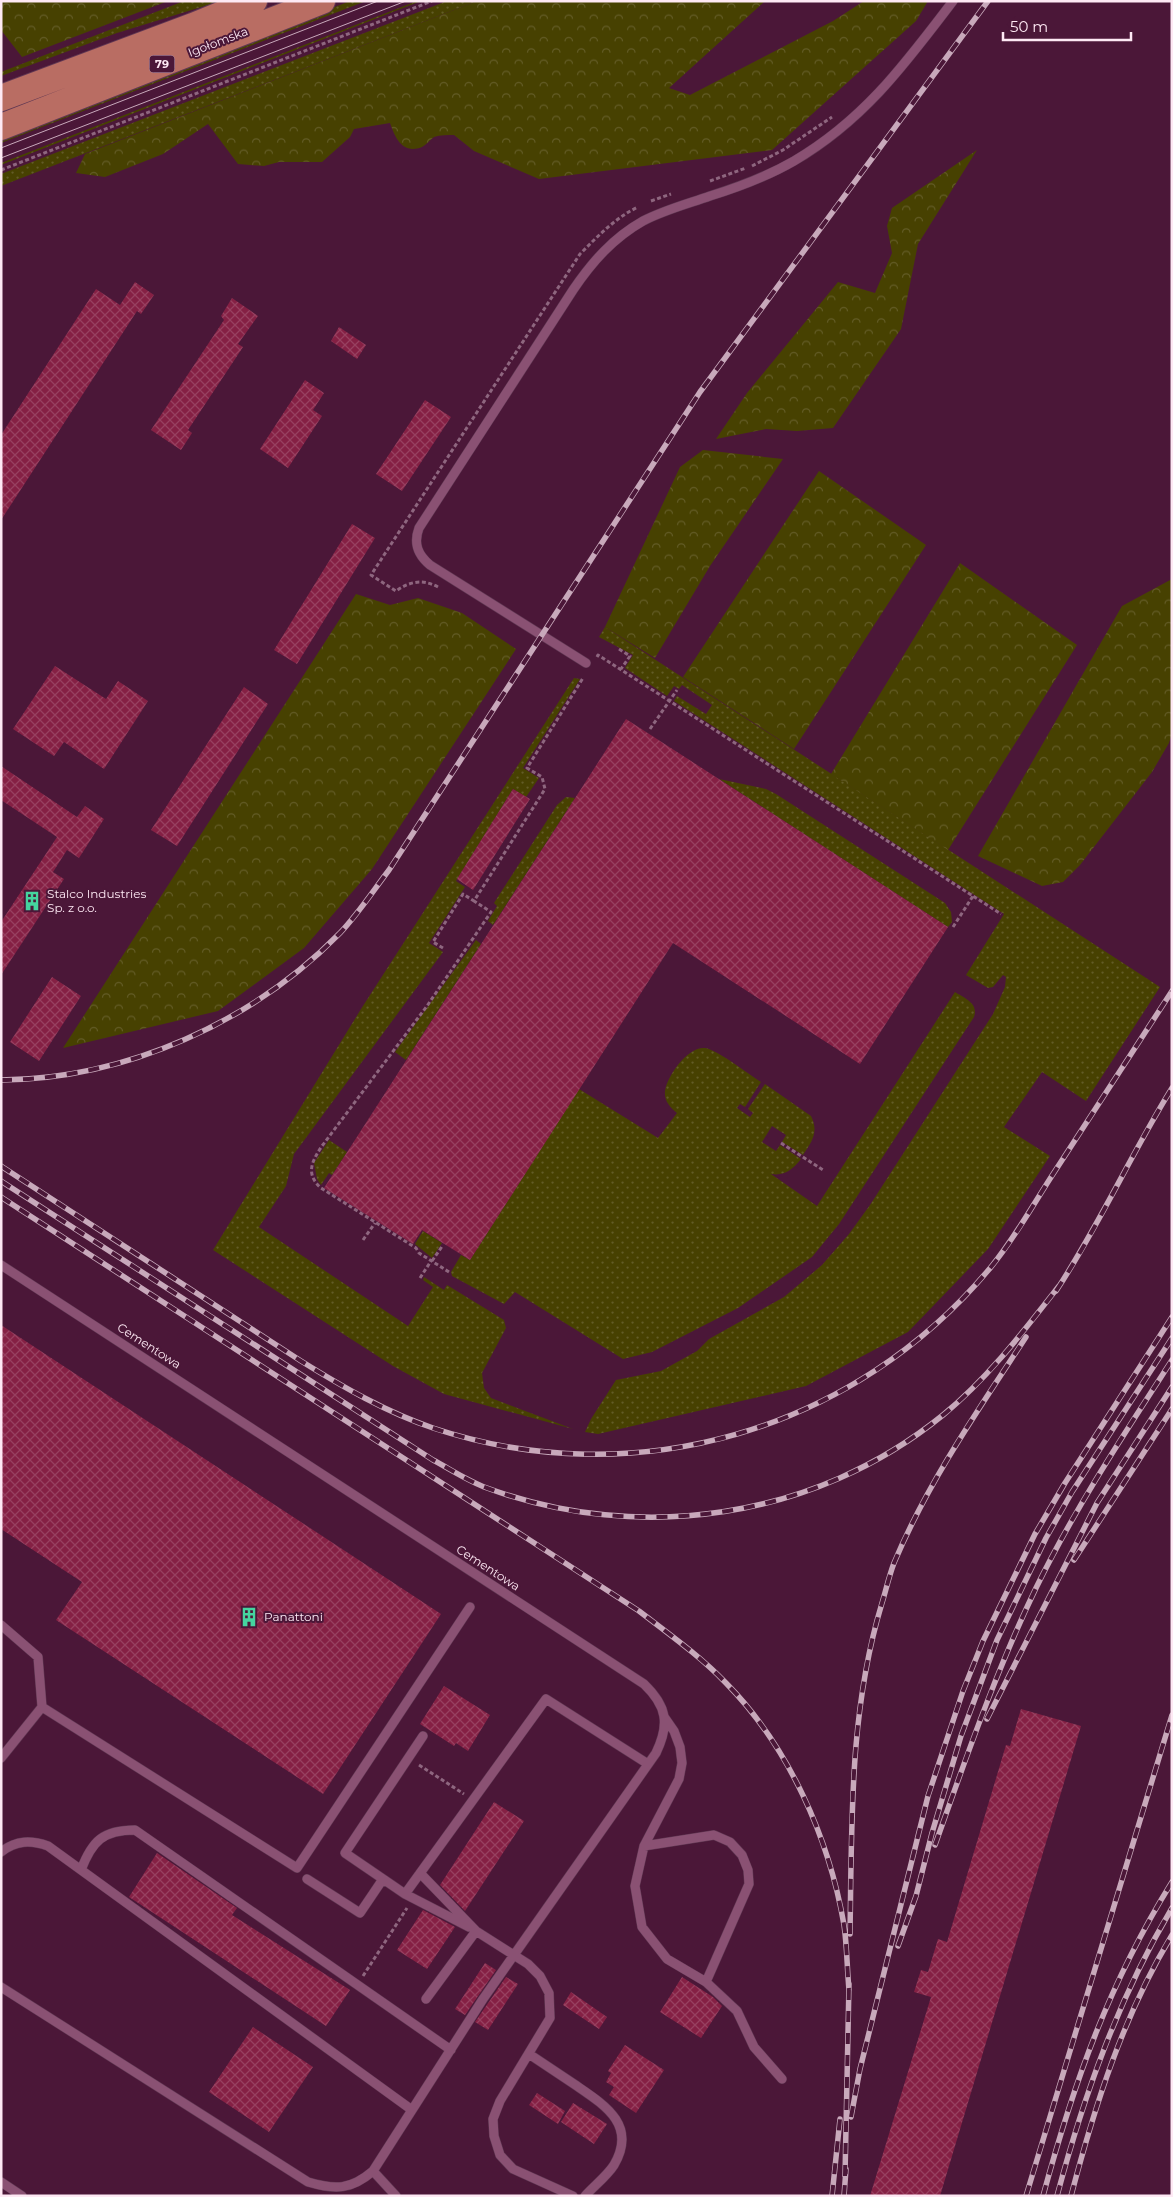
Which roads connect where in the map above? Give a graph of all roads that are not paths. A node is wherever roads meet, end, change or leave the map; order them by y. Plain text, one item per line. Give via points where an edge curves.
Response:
1 (254, 1) edge
2 (322, 1) edge
3 (953, 1) edge
4 (1, 98) edge
5 (1, 127) edge
6 (589, 666) road end
7 (1, 1265) edge
8 (470, 1607) dead end
9 (1, 1625) edge
10 (42, 1707) junction
11 (665, 1718) junction
12 (422, 1736) dead end
13 (3, 1753) edge
14 (648, 1764) junction
15 (644, 1846) junction
16 (1, 1852) edge
17 (81, 1870) junction
18 (420, 1873) junction
19 (307, 1879) dead end
20 (383, 1879) junction
21 (409, 1896) junction
22 (476, 1930) junction
23 (513, 1956) junction
24 (706, 1982) junction
25 (1, 1987) edge
26 (426, 2000) dead end
27 (451, 2050) junction
28 (529, 2054) junction
29 (782, 2079) dead end
30 (412, 2110) junction
31 (373, 2171) junction
32 (1, 2182) edge
33 (22, 2196) edge
34 (396, 2196) edge
35 (573, 2196) edge
36 (585, 2196) edge

1 - 4 main road, Igołomska / 79
2 - 5 main road, Igołomska / 79
3 - 6 lane via 873,100 828,138 793,161 748,183 653,216 608,247 573,290 419,528 416,547 430,565
7 - 11 lane, Cementowa via 644,1684 659,1702
8 - 10 lane via 297,1868
9 - 10 lane via 38,1657
10 - 13 lane
11 - 14 lane via 661,1743
11 - 15 lane, Cementowa via 674,1731 682,1763 679,1779
12 - 20 lane via 345,1853
14 - 18 lane via 546,1699
14 - 23 lane
15 - 24 lane via 635,1886 642,1927 667,1960
15 - 24 lane via 714,1835 730,1842 742,1855 749,1884
16 - 17 lane via 20,1842 35,1841 48,1846
17 - 27 lane via 88,1851 100,1838 118,1830 135,1830
17 - 30 lane
18 - 21 lane
18 - 22 lane
19 - 20 lane via 360,1913
20 - 21 lane
21 - 22 lane
22 - 23 lane
22 - 26 lane
23 - 27 lane
23 - 28 lane via 540,1976 549,1993 550,2018
24 - 29 lane via 737,2011 754,2047
25 - 31 lane via 308,2182 344,2188 360,2182
27 - 30 lane
28 - 35 lane via 500,2101 493,2119 494,2136 500,2155 513,2169
28 - 36 lane via 606,2106 617,2119 621,2150 613,2166
30 - 31 lane
31 - 34 lane
32 - 33 lane

